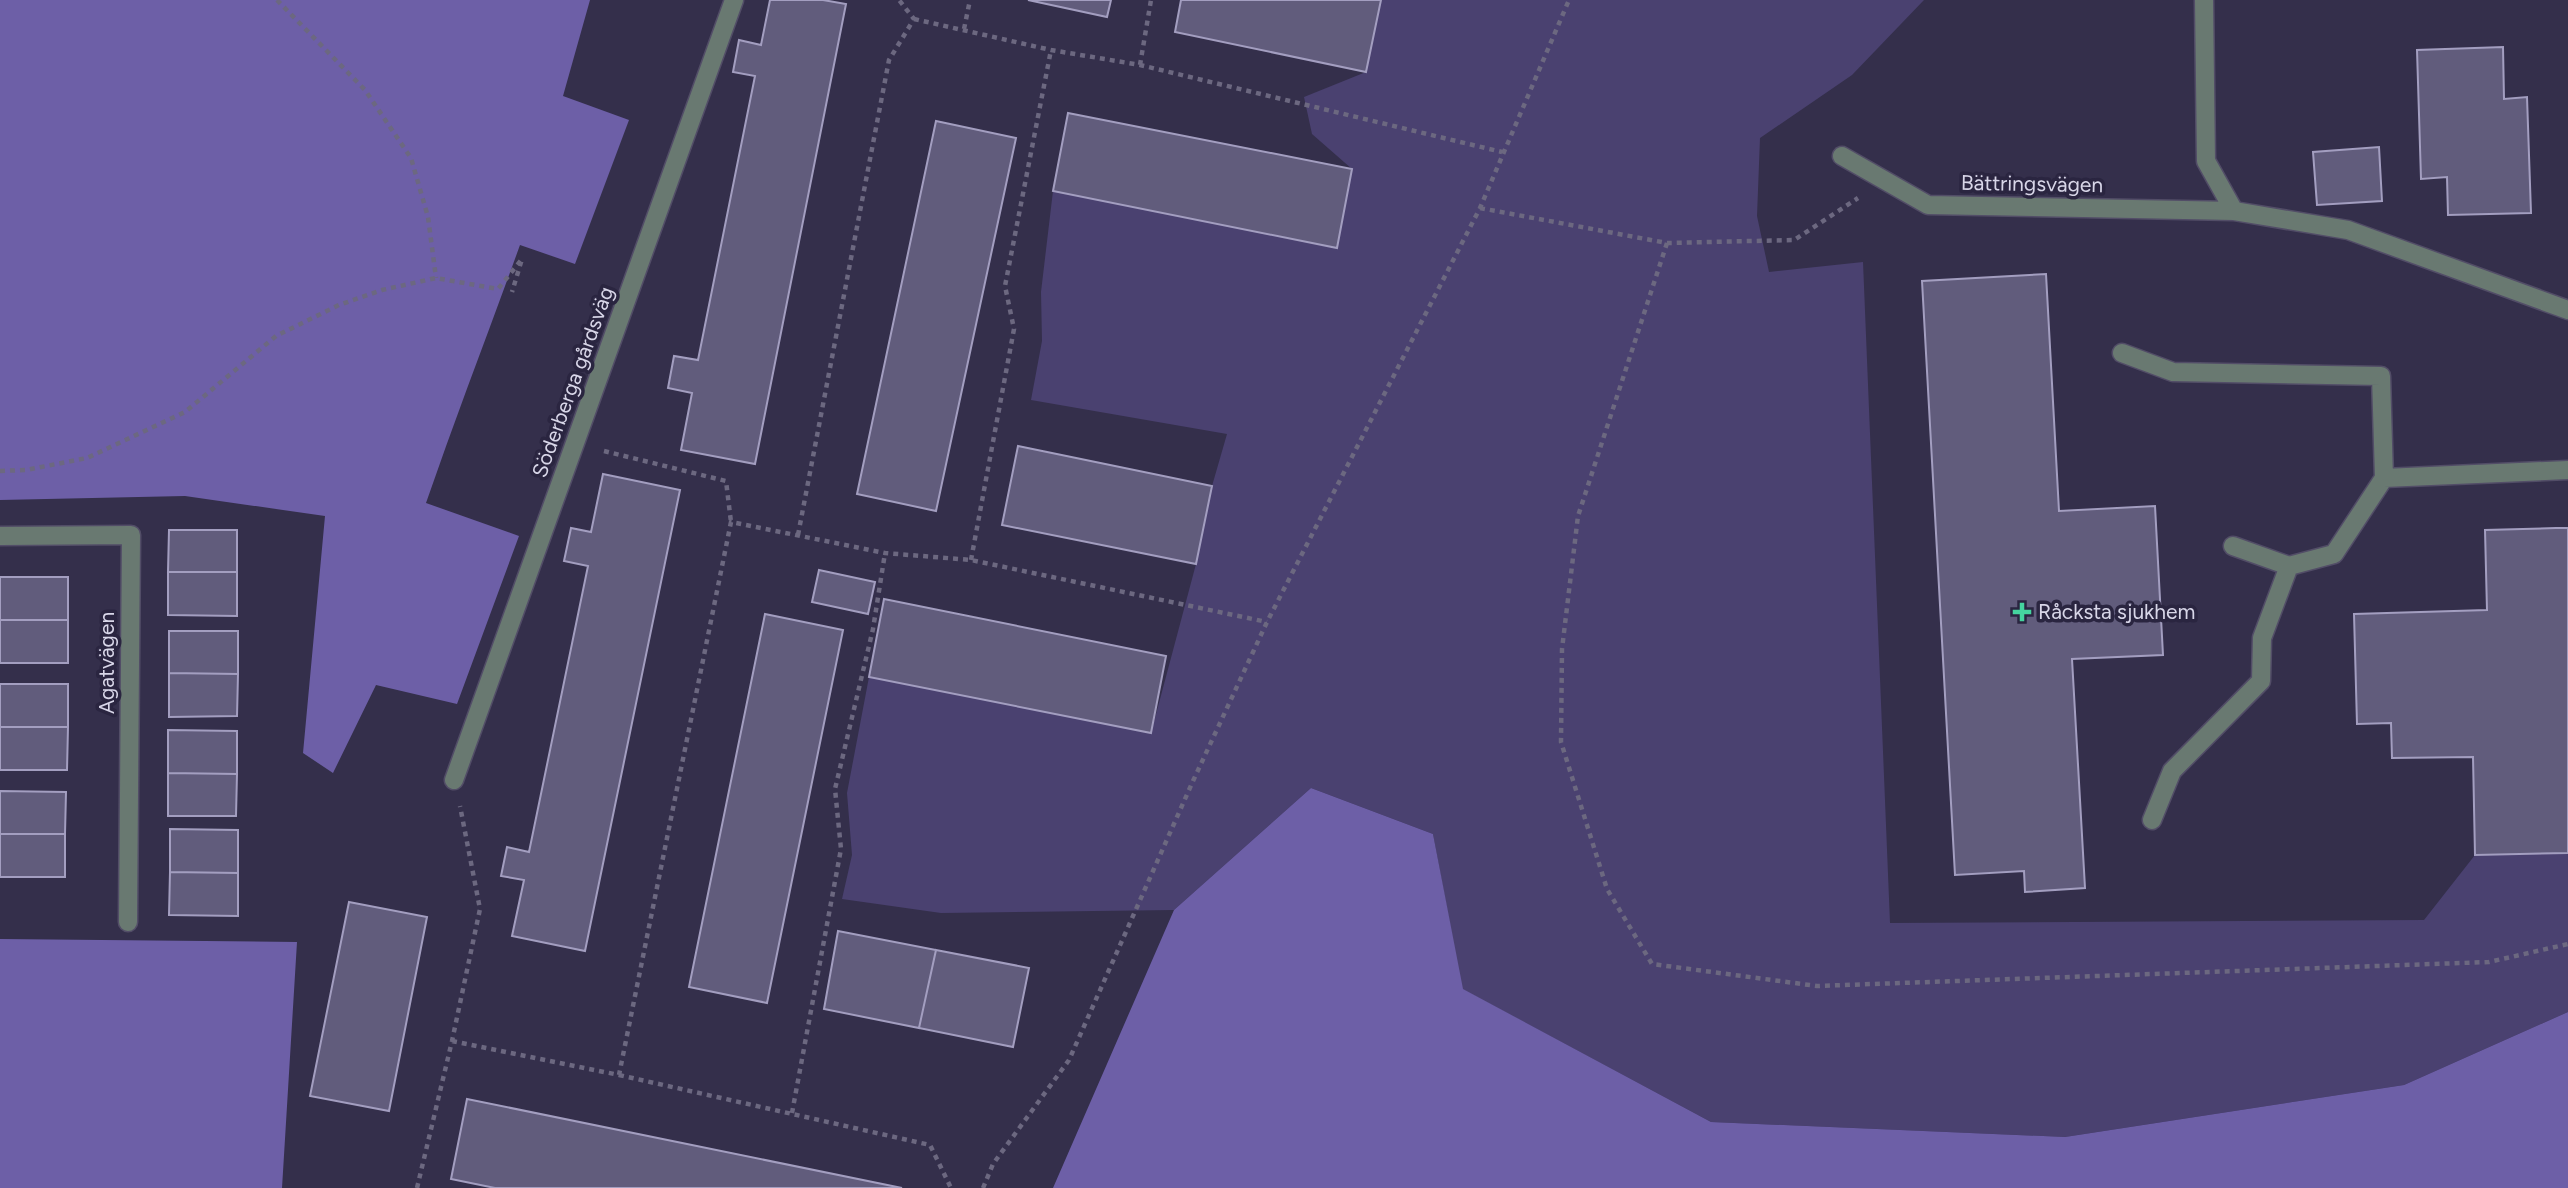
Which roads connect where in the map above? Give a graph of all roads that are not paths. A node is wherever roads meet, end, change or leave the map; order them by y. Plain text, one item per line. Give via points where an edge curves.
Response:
1 (734, 0) edge
2 (2204, 0) edge
3 (1842, 156) dead end
4 (2234, 211) junction
5 (2568, 310) edge
6 (2122, 353) dead end
7 (2568, 470) edge
8 (2384, 478) junction
9 (0, 536) edge
10 (2233, 546) dead end
11 (2290, 566) junction
12 (454, 780) road end
13 (2152, 820) dead end
14 (128, 922) dead end

1 - 12 street, Söderberga gårdsväg
2 - 4 street via 2206,161
3 - 4 street, Bättringsvägen via 1928,205
4 - 5 street, Bättringsvägen via 2348,230
6 - 8 street via 2173,372 2381,376
7 - 8 street
8 - 11 street via 2334,554
9 - 14 street, Agatvägen via 131,535
10 - 11 street
11 - 13 street via 2262,638 2261,681 2172,771

